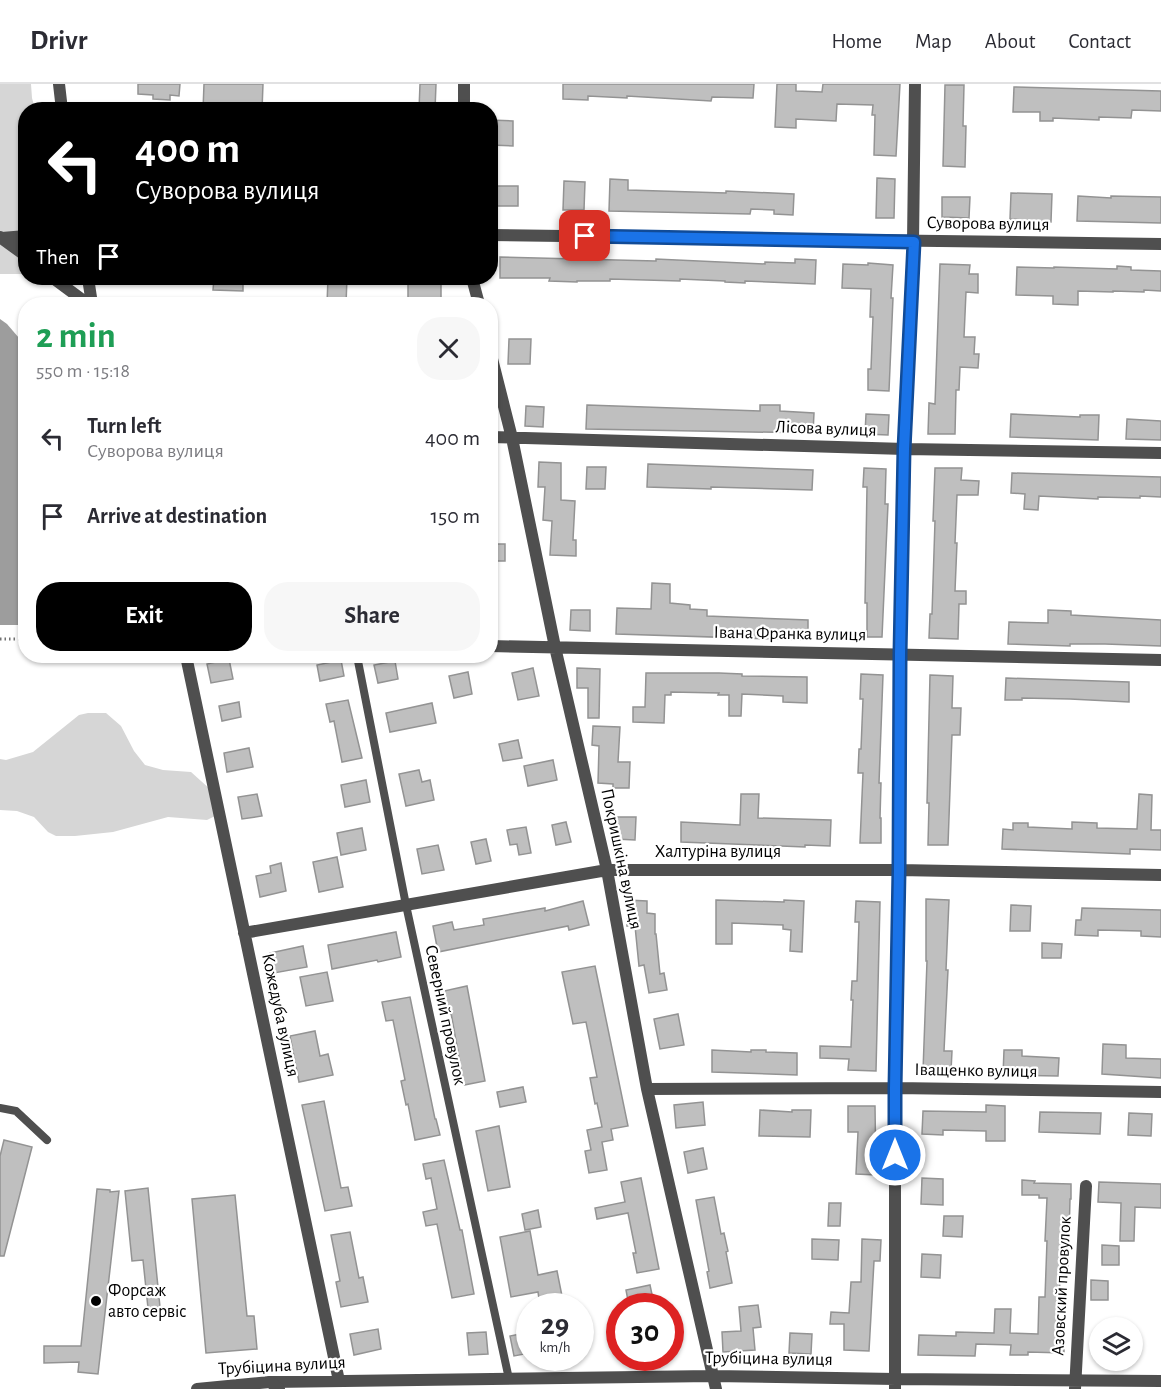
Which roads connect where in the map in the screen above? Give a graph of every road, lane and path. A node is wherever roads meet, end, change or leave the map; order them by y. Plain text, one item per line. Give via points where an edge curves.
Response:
1 (58, 84) edge
2 (464, 84) edge
3 (915, 84) edge
4 (61, 102) edge
5 (464, 102) edge
6 (498, 235) edge
7 (18, 236) edge
8 (1, 237) edge
9 (914, 242) junction
10 (1161, 244) edge
11 (18, 250) edge
12 (63, 285) edge
13 (80, 297) edge
14 (498, 383) edge
15 (498, 437) edge
16 (512, 438) junction
17 (904, 449) junction
18 (1161, 453) edge
19 (0, 639) edge
20 (18, 639) edge
21 (498, 646) edge
22 (555, 647) junction
23 (900, 654) junction
24 (1161, 660) edge
25 (187, 663) edge
26 (358, 663) edge
27 (608, 870) junction
28 (899, 870) junction
29 (1161, 875) edge
30 (406, 905) junction
31 (244, 933) junction
32 (895, 1088) junction
33 (647, 1089) junction
34 (1161, 1092) edge
35 (0, 1108) edge
36 (47, 1140) dead end
37 (1086, 1186) dead end
38 (712, 1376) junction
39 (509, 1379) junction
40 (339, 1381) junction
41 (1161, 1381) edge
42 (895, 1384) edge
43 (274, 1385) edge
44 (1075, 1385) edge
45 (197, 1389) edge
46 (716, 1389) edge

1 - 4 street
2 - 5 street
3 - 9 street
6 - 9 street, Суворова вулиця
7 - 8 street
8 - 11 street
9 - 10 street, Суворова вулиця
9 - 17 street
12 - 13 street
14 - 16 street, Покришкіна вулиця
15 - 16 street, Лісова вулиця
16 - 17 street, Лісова вулиця
16 - 22 street, Покришкіна вулиця
17 - 18 street, Лісова вулиця
17 - 23 street
19 - 20 path
21 - 22 street, Івана Франка вулиця
22 - 23 street, Івана Франка вулиця
22 - 27 street, Покришкіна вулиця
23 - 24 street, Івана Франка вулиця
23 - 28 street
25 - 31 street, Кожедуба вулиця
26 - 30 lane, Северний провулок
27 - 28 street, Халтуріна вулиця
27 - 30 street, Халтуріна вулиця
27 - 33 street, Покришкіна вулиця
28 - 29 street, Халтуріна вулиця
28 - 32 street
30 - 31 street, Халтуріна вулиця
30 - 39 lane, Северний провулок
31 - 40 street, Кожедуба вулиця
32 - 33 street, Іващенко вулиця
32 - 34 street, Іващенко вулиця
32 - 42 street
33 - 38 street, Покришкіна вулиця
35 - 36 lane via 16,1111
37 - 44 street, Азовский провулок
38 - 39 street, Трубіцина вулиця
38 - 42 street, Трубіцина вулиця
38 - 46 street, Покришкіна вулиця
39 - 40 street, Трубіцина вулиця
40 - 43 street, Трубіцина вулиця
41 - 44 street, Трубіцина вулиця
42 - 44 street, Трубіцина вулиця
43 - 45 street, Трубіцина вулиця

